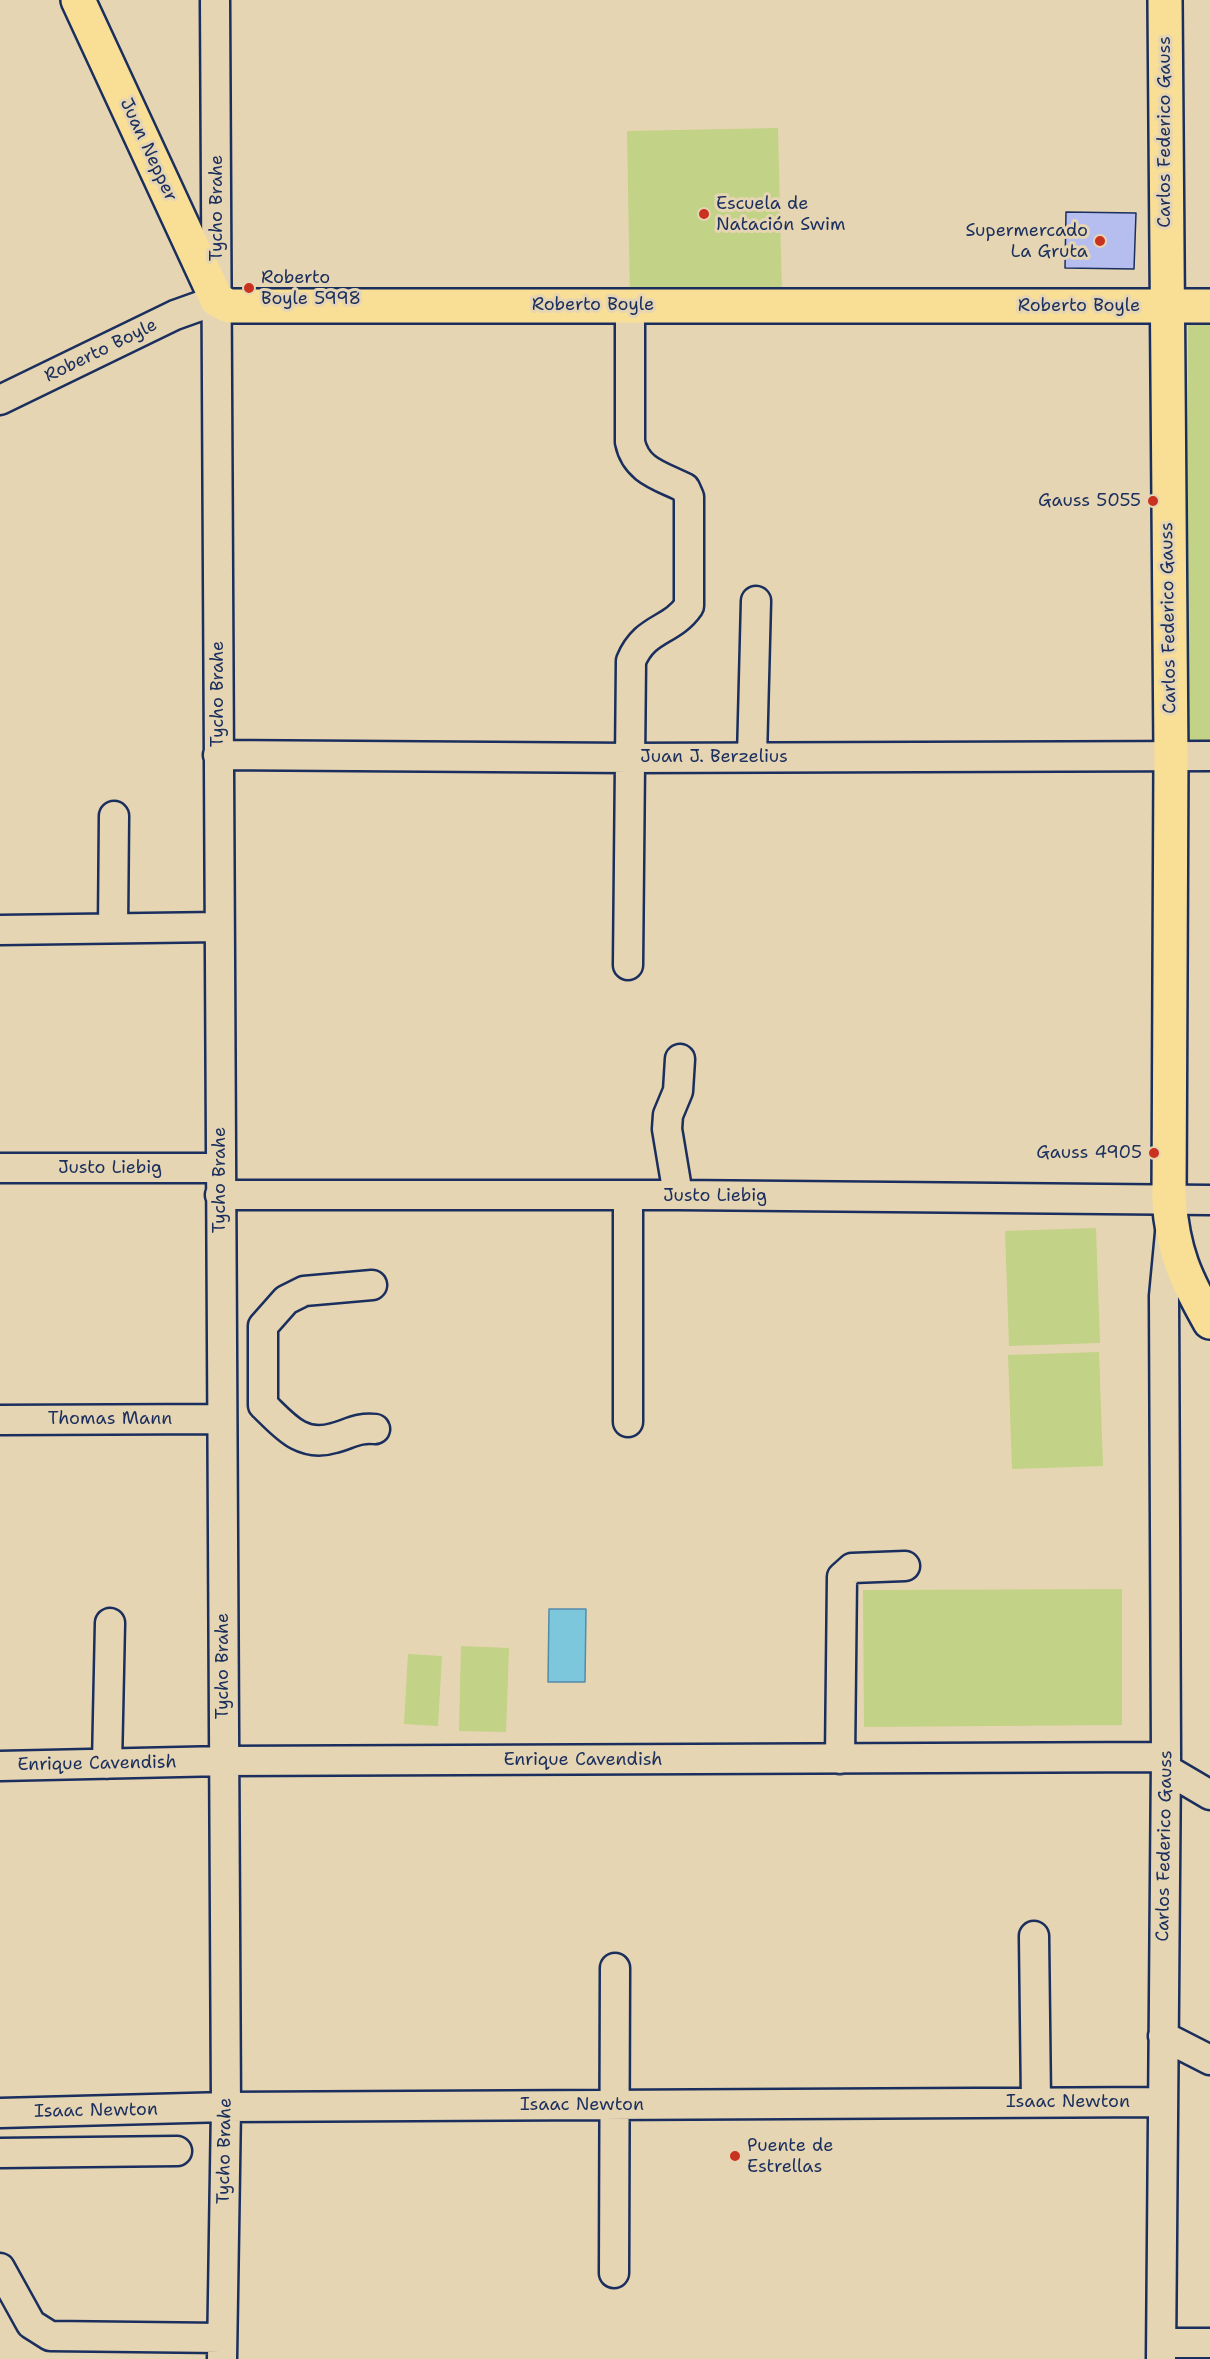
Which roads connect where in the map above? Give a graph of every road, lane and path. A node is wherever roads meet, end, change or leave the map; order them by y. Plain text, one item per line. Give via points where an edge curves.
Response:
1 (78, 0) edge
2 (215, 0) edge
3 (1165, 0) edge
4 (217, 300) junction
5 (630, 305) junction
6 (1210, 306) edge
7 (1166, 307) junction
8 (0, 400) edge
9 (756, 601) dead end
10 (218, 755) junction
11 (1171, 756) junction
12 (1210, 756) edge
13 (752, 757) junction
14 (629, 758) junction
15 (114, 816) dead end
16 (219, 927) junction
17 (113, 928) junction
18 (0, 930) edge
19 (628, 965) dead end
20 (680, 1059) dead end
21 (0, 1168) edge
22 (221, 1182) junction
23 (628, 1195) junction
24 (678, 1195) junction
25 (1210, 1200) edge
26 (1170, 1213) junction
27 (372, 1285) dead end
28 (1205, 1313) edge
29 (1165, 1333) junction
30 (263, 1405) junction
31 (221, 1411) junction
32 (0, 1420) edge
33 (628, 1422) dead end
34 (375, 1429) dead end
35 (905, 1566) dead end
36 (110, 1623) dead end
37 (840, 1759) junction
38 (224, 1761) junction
39 (1166, 1763) junction
40 (107, 1764) junction
41 (0, 1766) edge
42 (1210, 1795) edge
43 (1034, 1936) dead end
44 (615, 1968) dead end
45 (1163, 2036) junction
46 (1210, 2060) edge
47 (1036, 2102) junction
48 (1163, 2102) junction
49 (614, 2105) junction
50 (226, 2108) junction
51 (0, 2113) edge
52 (177, 2151) dead end
53 (0, 2153) edge
54 (0, 2268) edge
55 (614, 2273) dead end
56 (1210, 2343) edge
57 (222, 2349) edge
58 (1162, 2351) edge

1 - 4 main road, Juan Nepper
2 - 4 street, Tycho Brahe
3 - 7 main road, Carlos Federico Gauss
4 - 5 main road, Roberto Boyle via 229,306 247,307
4 - 8 street, Roberto Boyle via 175,315
4 - 10 street, Tycho Brahe
5 - 7 main road, Roberto Boyle
5 - 14 street via 630,442 633,457 640,465 685,488 689,497 689,606 683,615 638,644 634,652
6 - 7 main road, Roberto Boyle
7 - 11 main road, Carlos Federico Gauss
9 - 13 street
10 - 14 street, Juan J. Berzelius
10 - 16 street, Tycho Brahe
11 - 12 street, Juan J. Berzelius
11 - 13 street, Juan J. Berzelius
11 - 26 main road, Carlos Federico Gauss
13 - 14 street, Juan J. Berzelius
14 - 19 street
15 - 17 street
16 - 17 street
16 - 22 street, Tycho Brahe
17 - 18 street
20 - 24 street via 678,1091 667,1129
21 - 22 street, Justo Liebig
22 - 23 street, Justo Liebig
22 - 31 street, Tycho Brahe
23 - 24 street, Justo Liebig
23 - 33 street
24 - 26 street, Justo Liebig
25 - 26 street, Justo Liebig
26 - 28 main road via 1182,1267
26 - 29 street, Carlos Federico Gauss
27 - 30 street via 304,1291 286,1300 263,1326
28 - 29 street, Carlos Federico Gauss via 1183,1303 1174,1307
29 - 39 street, Carlos Federico Gauss
30 - 31 street, Thomas Mann
30 - 34 street via 302,1439 333,1438 363,1428
31 - 32 street, Thomas Mann
31 - 38 street, Tycho Brahe
35 - 37 street via 852,1568 842,1576
36 - 40 street
37 - 38 street, Enrique Cavendish
37 - 39 street, Enrique Cavendish
38 - 40 street, Enrique Cavendish
38 - 50 street, Tycho Brahe
39 - 42 street
39 - 45 street, Carlos Federico Gauss
40 - 41 street, Enrique Cavendish
43 - 47 street
44 - 49 street
45 - 46 street
45 - 48 street, Carlos Federico Gauss
47 - 48 street, Isaac Newton
47 - 49 street, Isaac Newton
48 - 58 street, Carlos Federico Gauss
49 - 50 street, Isaac Newton
49 - 55 street
50 - 51 street, Isaac Newton
50 - 57 street, Tycho Brahe
52 - 53 street
54 - 57 street via 31,2324 50,2336
56 - 58 street

